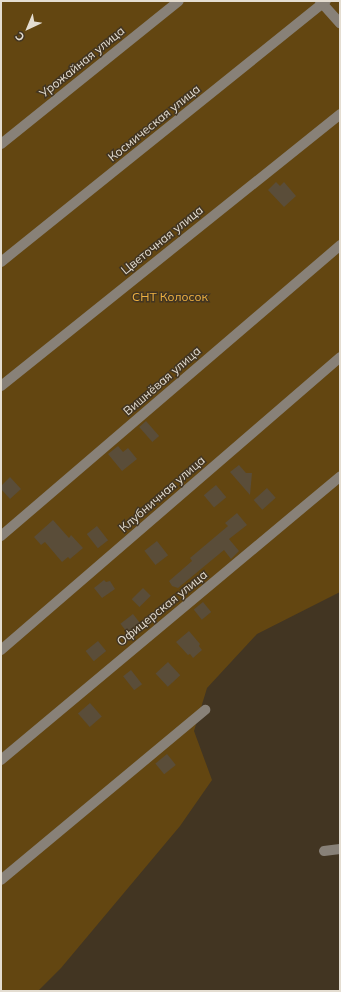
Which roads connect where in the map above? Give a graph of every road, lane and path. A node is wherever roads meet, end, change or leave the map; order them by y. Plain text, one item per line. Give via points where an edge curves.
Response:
1 (179, 1) edge
2 (323, 2) edge
3 (340, 23) edge
4 (340, 114) edge
5 (1, 144) edge
6 (340, 245) edge
7 (1, 262) edge
8 (340, 357) edge
9 (1, 386) edge
10 (340, 477) edge
11 (1, 536) edge
12 (1, 650) edge
13 (205, 710) dead end
14 (1, 760) edge
15 (340, 849) edge
16 (324, 851) dead end
17 (1, 880) edge

1 - 5 street, Урожайная улица
2 - 3 street
2 - 7 street, Космическая улица
4 - 9 street, Цветочная улица
6 - 11 street, Вишнёвая улица
8 - 12 street, Клубничная улица
10 - 14 street, Офицерская улица
13 - 17 street
15 - 16 street

